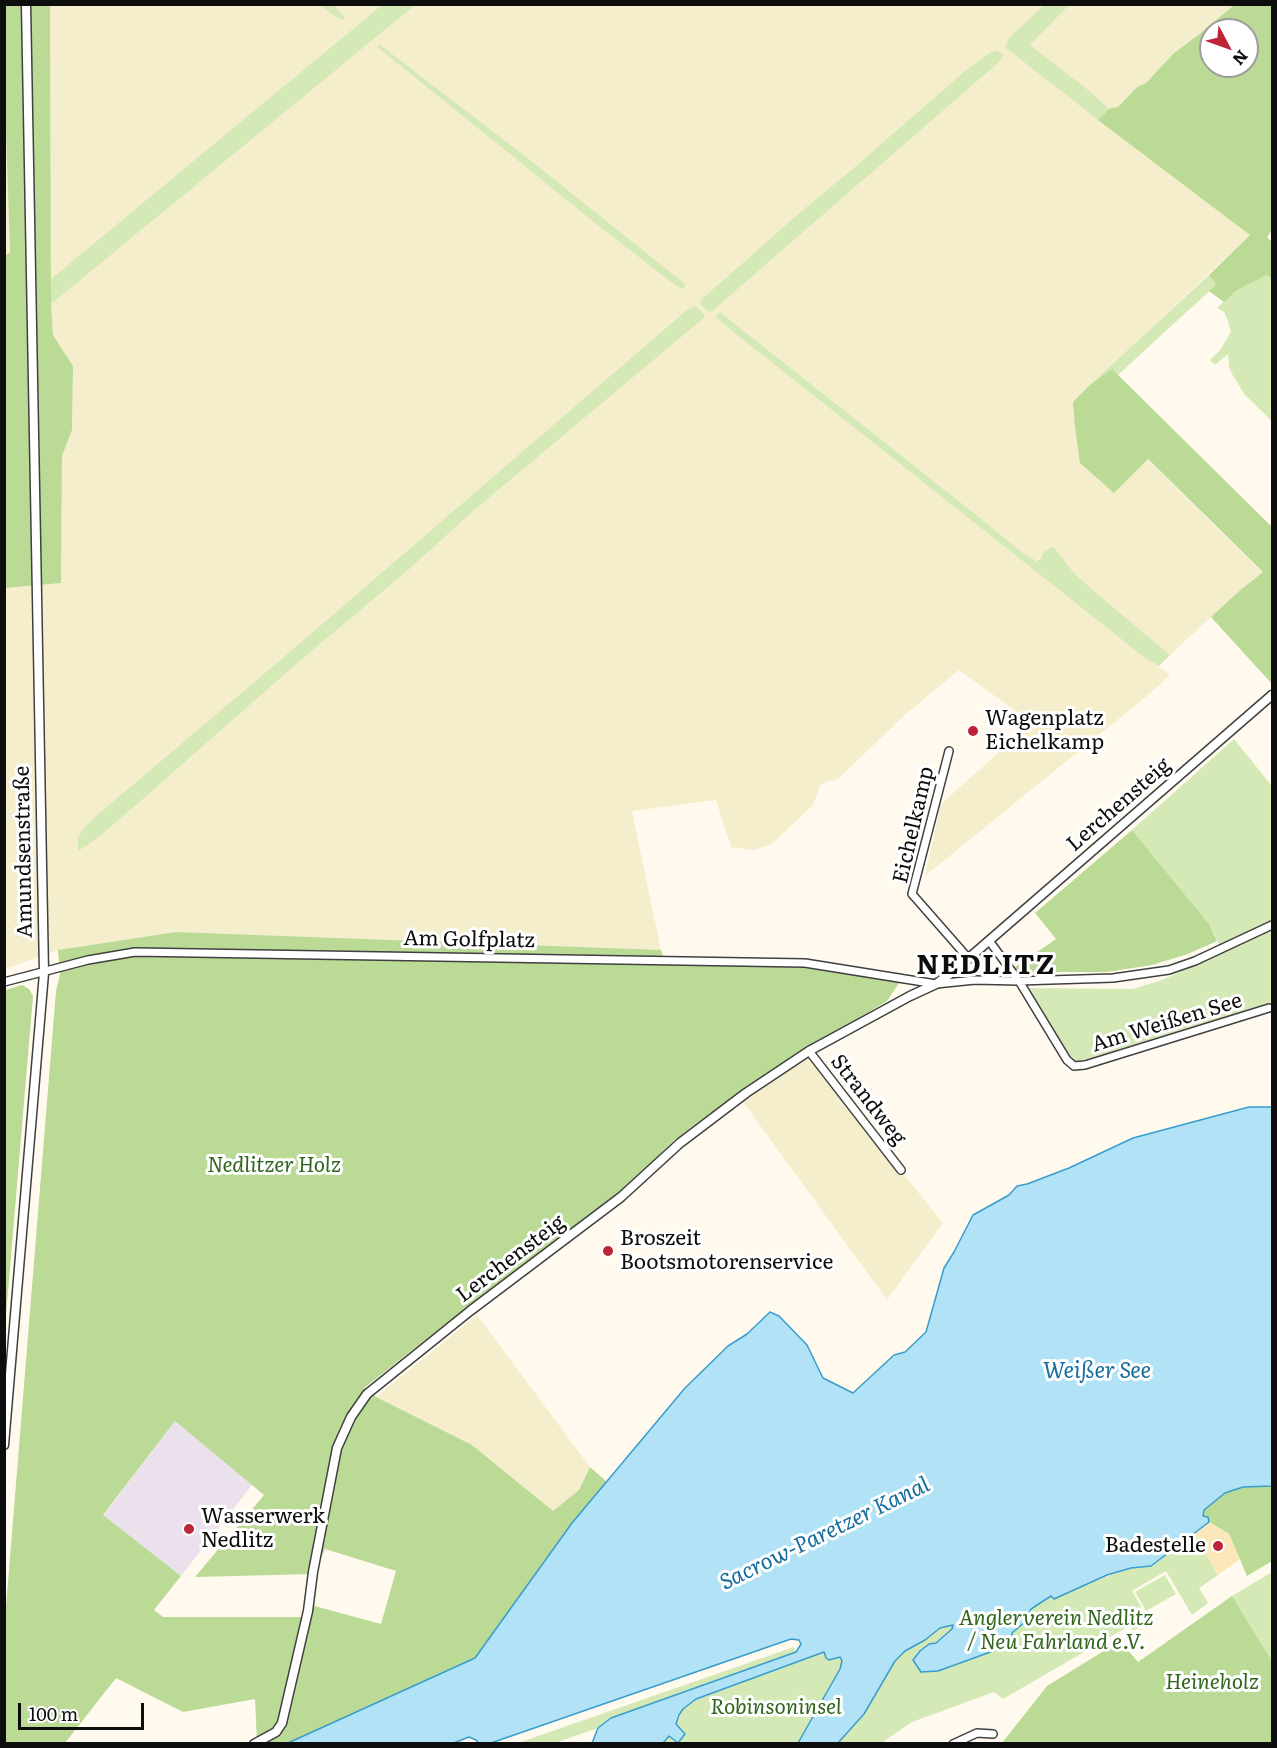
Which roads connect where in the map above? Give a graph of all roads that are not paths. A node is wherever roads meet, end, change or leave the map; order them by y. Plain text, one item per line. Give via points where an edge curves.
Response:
1 (26, 4) edge
2 (1272, 695) edge
3 (949, 751) dead end
4 (1272, 925) edge
5 (990, 942) junction
6 (969, 959) junction
7 (44, 973) junction
8 (1019, 981) junction
9 (4, 982) edge
10 (936, 984) junction
11 (1269, 1008) dead end
12 (809, 1051) junction
13 (901, 1170) dead end
14 (4, 1445) edge
15 (993, 1734) dead end
16 (254, 1743) edge
17 (953, 1743) edge

1 - 7 street, Amundsenstraße
2 - 5 street, Lerchensteig
3 - 6 street, Eichelkamp via 912,894
4 - 8 street, Am Golfplatz via 1169,970 1113,978
5 - 6 street, Lerchensteig
5 - 8 street
6 - 10 street, Lerchensteig
7 - 9 street, Am Golfplatz
7 - 10 street, Am Golfplatz via 135,952 182,952 805,963
7 - 14 street, Amundsenstraße
8 - 10 street, Am Golfplatz
8 - 11 street, Am Weißen See via 1074,1066
10 - 12 street, Lerchensteig
12 - 13 street, Strandweg
12 - 16 street, Lerchensteig via 680,1143 621,1197 368,1394 351,1417 337,1448 308,1611 282,1723 276,1732
15 - 17 street via 977,1733

